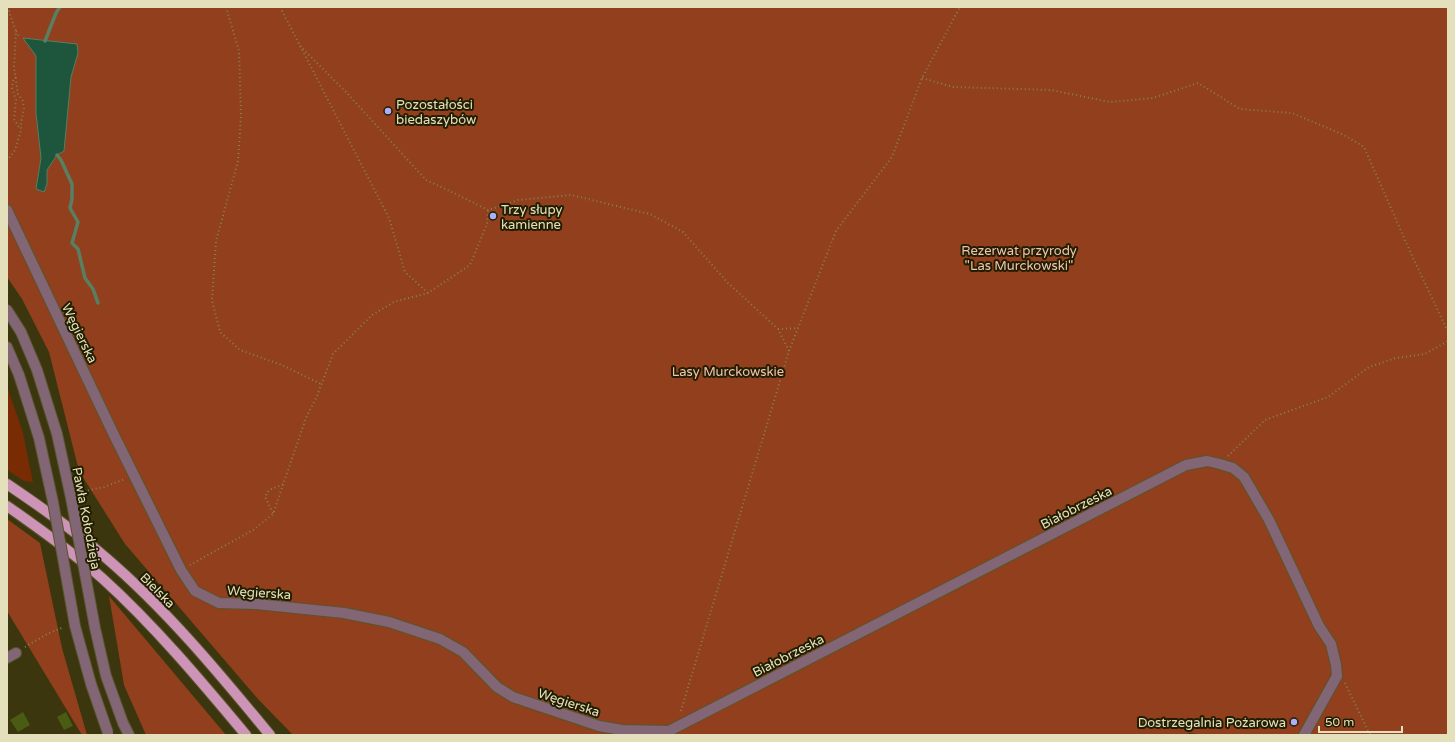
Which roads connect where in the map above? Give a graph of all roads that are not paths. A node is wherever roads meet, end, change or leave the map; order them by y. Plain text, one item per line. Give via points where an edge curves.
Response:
1 (7, 210) edge
2 (7, 310) edge
3 (7, 347) edge
4 (7, 484) edge
5 (7, 506) edge
6 (668, 733) edge
7 (108, 734) edge
8 (129, 735) edge
9 (246, 735) edge
10 (270, 735) edge
11 (1304, 735) edge

1 - 6 street, Węgierska via 133,474 181,570 195,591 220,602 344,613 389,622 440,639 464,652 497,687 513,697 599,726
2 - 8 street, Pawła Kołodzieja, bridge via 21,332 37,370 57,434 106,676
3 - 7 street, bridge via 19,375 39,438 76,626 91,684
4 - 10 main road, Bielska via 36,503 105,557 141,591 176,626
5 - 9 main road via 43,530 123,598
6 - 11 street, Białobrzeska via 1186,465 1207,461 1233,468 1244,477 1269,520 1319,626 1331,644 1337,676

